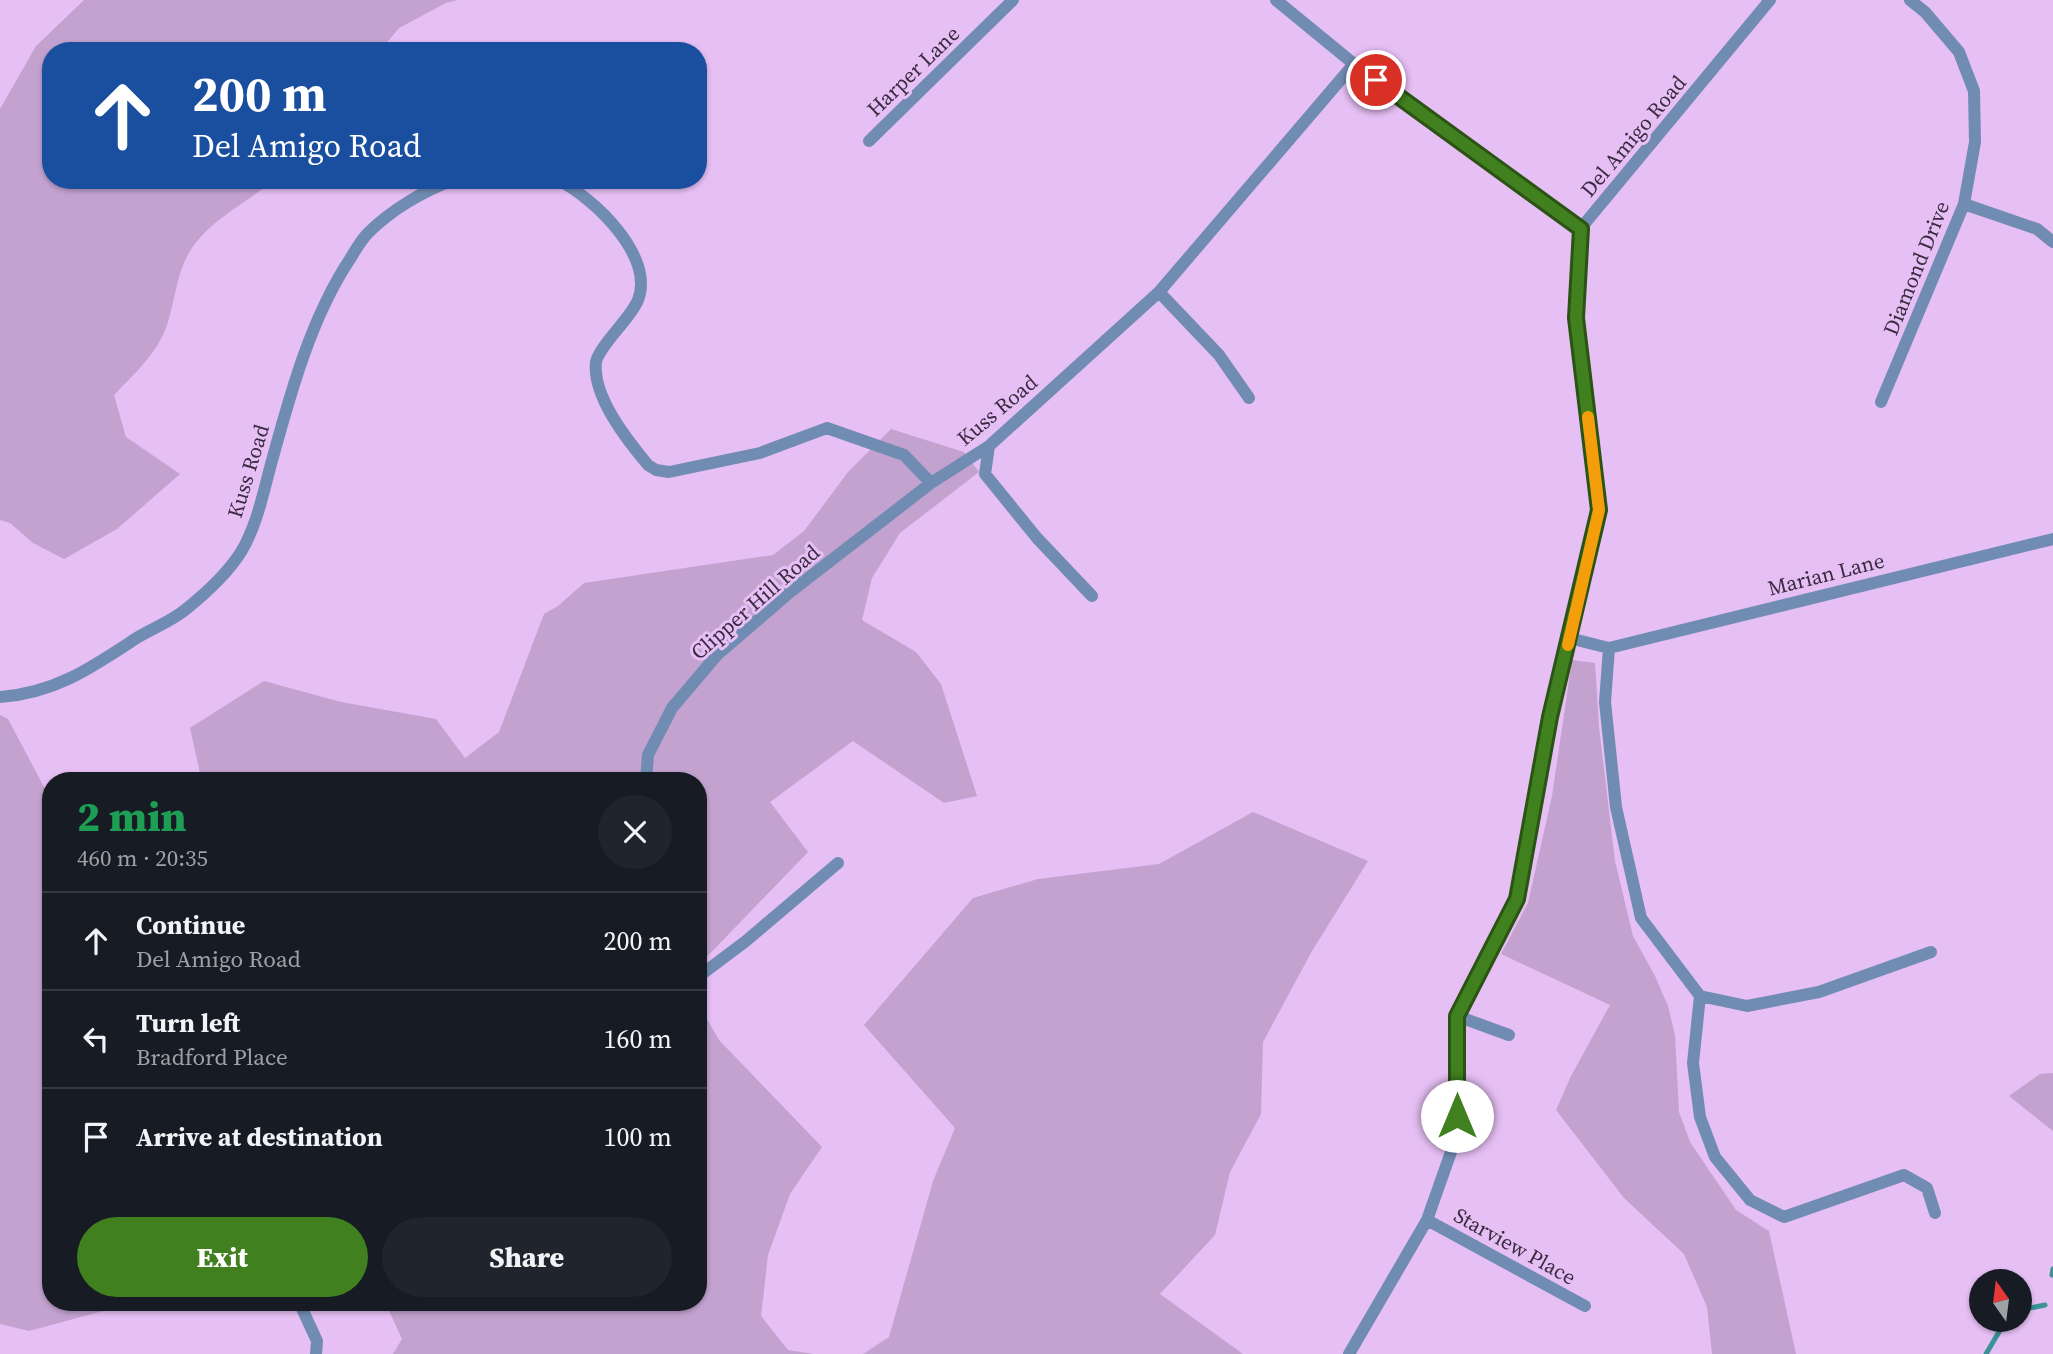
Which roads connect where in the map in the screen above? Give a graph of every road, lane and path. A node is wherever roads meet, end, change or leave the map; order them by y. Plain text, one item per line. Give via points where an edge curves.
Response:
1 (1013, 0) edge
2 (1276, 0) edge
3 (1770, 0) edge
4 (1910, 0) edge
5 (1354, 64) junction
6 (869, 141) dead end
7 (434, 189) edge
8 (570, 189) edge
9 (1964, 204) junction
10 (1581, 229) junction
11 (2053, 242) edge
12 (1158, 292) junction
13 (1249, 398) dead end
14 (1881, 402) dead end
15 (989, 446) junction
16 (931, 483) junction
17 (2053, 539) edge
18 (1092, 596) dead end
19 (1569, 638) junction
20 (1609, 648) junction
21 (0, 697) edge
22 (647, 772) edge
23 (838, 863) dead end
24 (1931, 952) dead end
25 (707, 970) edge
26 (1700, 996) junction
27 (1457, 1016) junction
28 (1509, 1035) dead end
29 (1935, 1213) dead end
30 (1427, 1220) junction
31 (1585, 1306) dead end
32 (303, 1311) edge
33 (316, 1354) edge
34 (1349, 1354) edge

1 - 6 street, Harper Lane
2 - 5 street
3 - 10 street, Del Amigo Road
4 - 9 street, Diamond Drive via 1959,51 1974,91 1975,142
5 - 10 street
5 - 12 street, Kuss Road
7 - 21 street, Kuss Road via 398,208 366,234 340,273 320,314 293,392 254,524 241,552 220,577 184,611 85,672 25,695
8 - 16 street via 606,216 636,257 638,300 596,360 605,405 648,465 669,471 760,453 827,428 904,455
9 - 11 street via 2036,229
9 - 14 street, Diamond Drive
10 - 19 street, Del Amigo Road via 1576,318 1599,510
12 - 13 street via 1219,355
12 - 15 street, Kuss Road
15 - 16 street, Kuss Road
15 - 18 street via 985,474
16 - 22 street, Clipper Hill Road via 717,655 672,708 648,754
17 - 20 street, Marian Lane
19 - 20 street
19 - 27 street, Del Amigo Road via 1517,899
20 - 26 street via 1605,702 1616,807 1641,918
23 - 25 street
24 - 26 street via 1819,992 1747,1006
26 - 29 street via 1693,1063 1700,1117 1715,1157 1750,1200 1784,1217 1904,1175 1927,1188
27 - 28 street
27 - 30 street via 1457,1135
30 - 31 street, Starview Place
30 - 34 street
32 - 33 street via 317,1341

